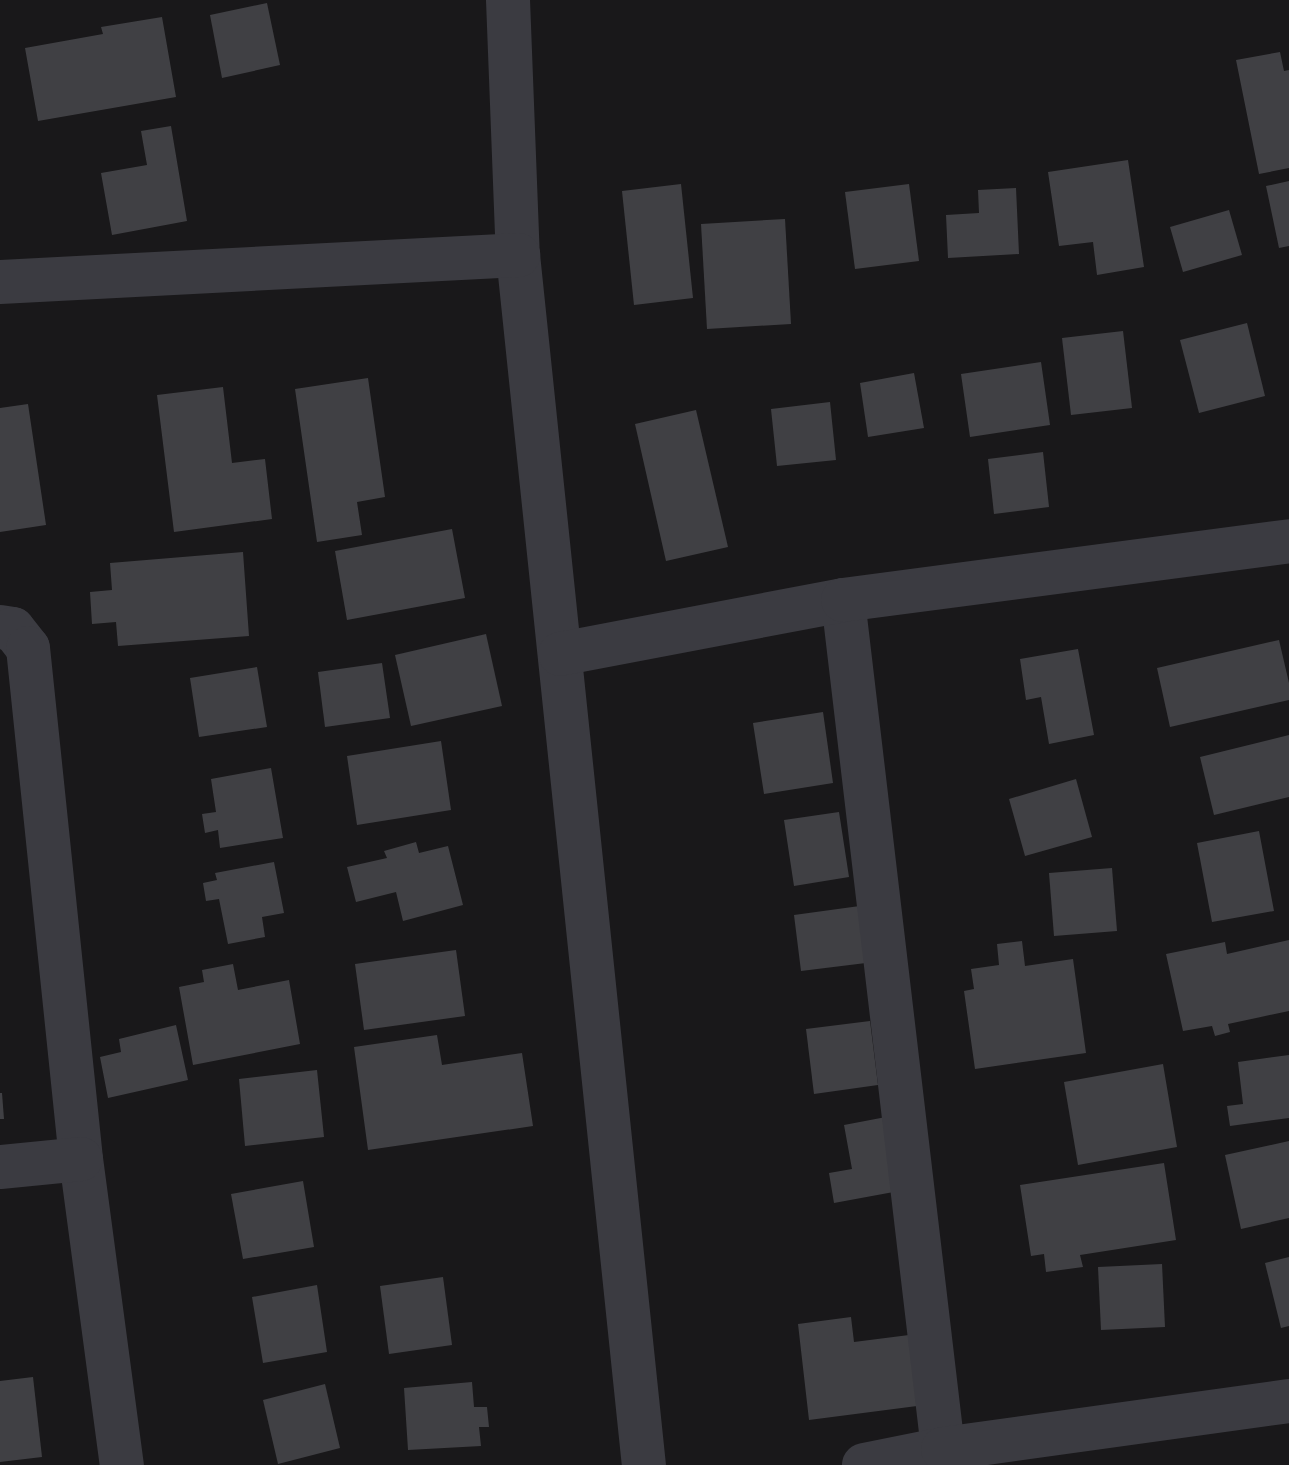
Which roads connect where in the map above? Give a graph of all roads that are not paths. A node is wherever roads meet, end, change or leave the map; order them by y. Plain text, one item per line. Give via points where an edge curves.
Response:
1 (508, 0) edge
2 (518, 255) junction
3 (0, 282) edge
4 (1289, 541) edge
5 (843, 600) junction
6 (0, 627) edge
7 (560, 654) junction
8 (81, 1159) junction
9 (0, 1167) edge
10 (1289, 1401) edge
11 (943, 1449) junction
12 (122, 1465) edge
13 (644, 1465) edge
14 (864, 1465) edge

1 - 2 street
2 - 3 street
2 - 7 street
4 - 5 street
5 - 7 street
5 - 11 street
6 - 8 street via 13,629 28,648
7 - 13 street
8 - 9 street
8 - 12 street
10 - 11 street
11 - 14 street

